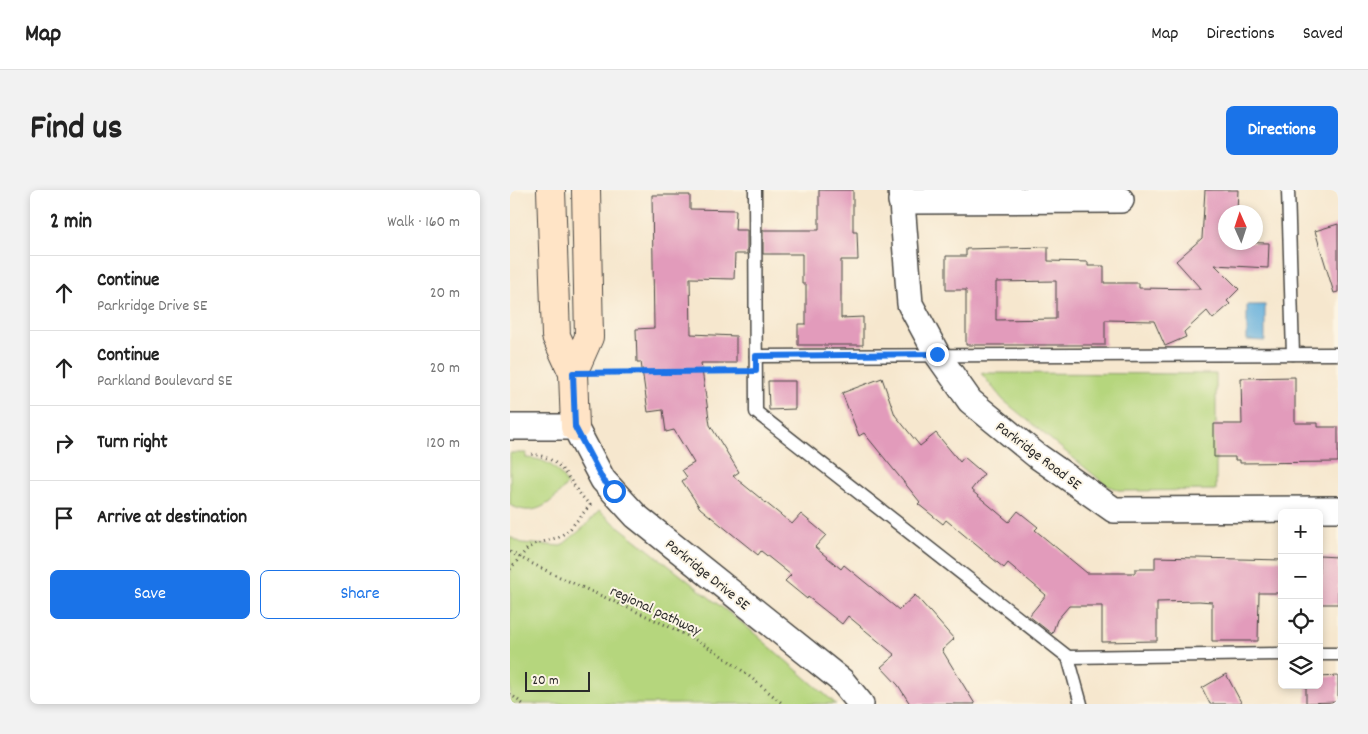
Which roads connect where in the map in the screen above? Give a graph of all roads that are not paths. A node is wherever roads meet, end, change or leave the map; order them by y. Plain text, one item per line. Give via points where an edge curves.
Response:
1 (551, 190) edge
2 (586, 190) edge
3 (755, 190) edge
4 (1288, 190) edge
5 (901, 195) edge
6 (1121, 200) dead end
7 (937, 354) junction
8 (1293, 354) junction
9 (1338, 354) edge
10 (756, 356) junction
11 (573, 373) junction
12 (510, 427) edge
13 (575, 427) junction
14 (1338, 509) edge
15 (1278, 654) edge
16 (1323, 654) edge
17 (1338, 654) edge
18 (1068, 656) junction
19 (861, 704) edge
20 (1081, 704) edge

1 - 11 street via 556,336
2 - 11 street via 589,336
3 - 10 lane
4 - 8 lane
5 - 6 street
5 - 7 street, Parkridge Road SE via 910,304
7 - 8 lane
7 - 10 lane
7 - 14 street, Parkridge Road SE via 970,401 1036,456 1114,510
8 - 9 lane
10 - 18 lane via 756,412
11 - 13 street
12 - 13 street
13 - 19 street, Parkridge Drive SE via 603,480 636,516 842,681
15 - 18 lane
16 - 17 lane
18 - 20 lane

